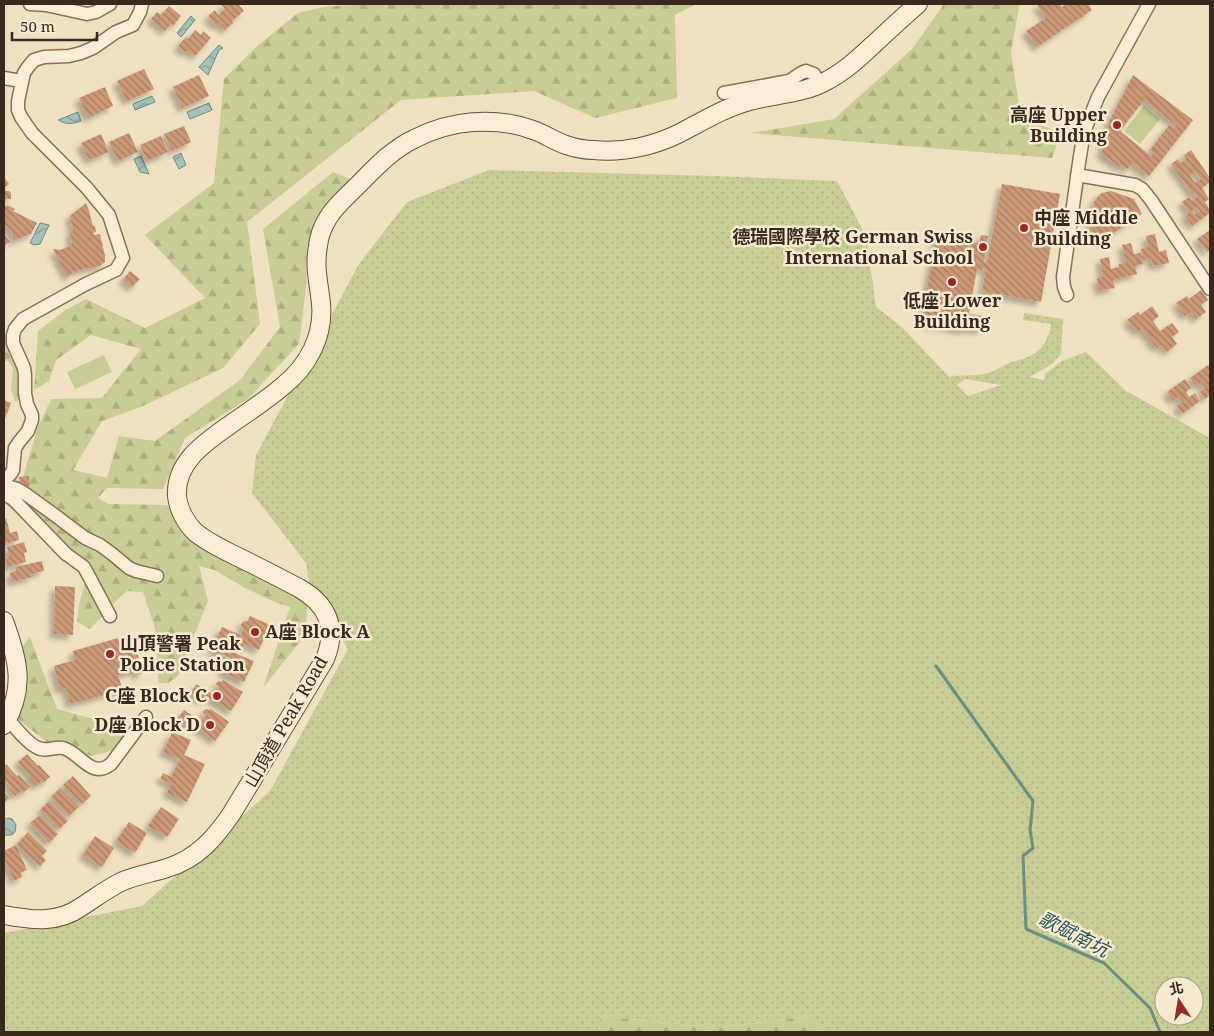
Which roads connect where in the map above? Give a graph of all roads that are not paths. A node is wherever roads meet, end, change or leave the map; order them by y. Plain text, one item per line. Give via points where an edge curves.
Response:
1 (30, 4) edge
2 (110, 4) edge
3 (142, 4) edge
4 (918, 4) edge
5 (1149, 4) edge
6 (4, 78) edge
7 (21, 81) junction
8 (820, 84) junction
9 (724, 92) dead end
10 (1078, 175) junction
11 (1210, 289) edge
12 (1067, 294) dead end
13 (4, 479) edge
14 (4, 485) edge
15 (4, 494) edge
16 (157, 576) dead end
17 (110, 616) dead end
18 (4, 621) edge
19 (146, 717) dead end
20 (6, 722) edge
21 (4, 915) edge

1 - 2 street via 87,14
3 - 7 street via 135,23 81,53 37,59 28,67
4 - 8 main road, 山頂道 Peak Road via 854,62
5 - 10 street via 1098,97 1084,132
6 - 7 street
7 - 13 street via 18,106 21,117 37,140 87,188 109,215 123,258 116,270 23,319 15,329 14,343 24,368 25,393 32,420 15,448 12,473
8 - 9 street via 814,74 806,71 788,81
8 - 21 main road, 山頂道 Peak Road via 750,100 722,110 668,139 618,151 573,147 532,129 502,122 448,126 413,139 397,149 338,205 326,222 318,243 316,273 321,318 311,352 285,385 211,438 188,459 177,492 184,518 202,538 299,588 318,602 330,631 330,644 324,658 232,813 200,852 176,865 122,882 76,911 60,917 39,920
10 - 11 street via 1142,189
10 - 12 street via 1063,278
14 - 16 street via 27,495 84,538 111,552 129,568
15 - 17 street via 13,499 66,554 84,567
18 - 20 main road via 18,675 16,696
19 - 20 street via 111,764 102,769 92,767 61,748 44,750 36,747

